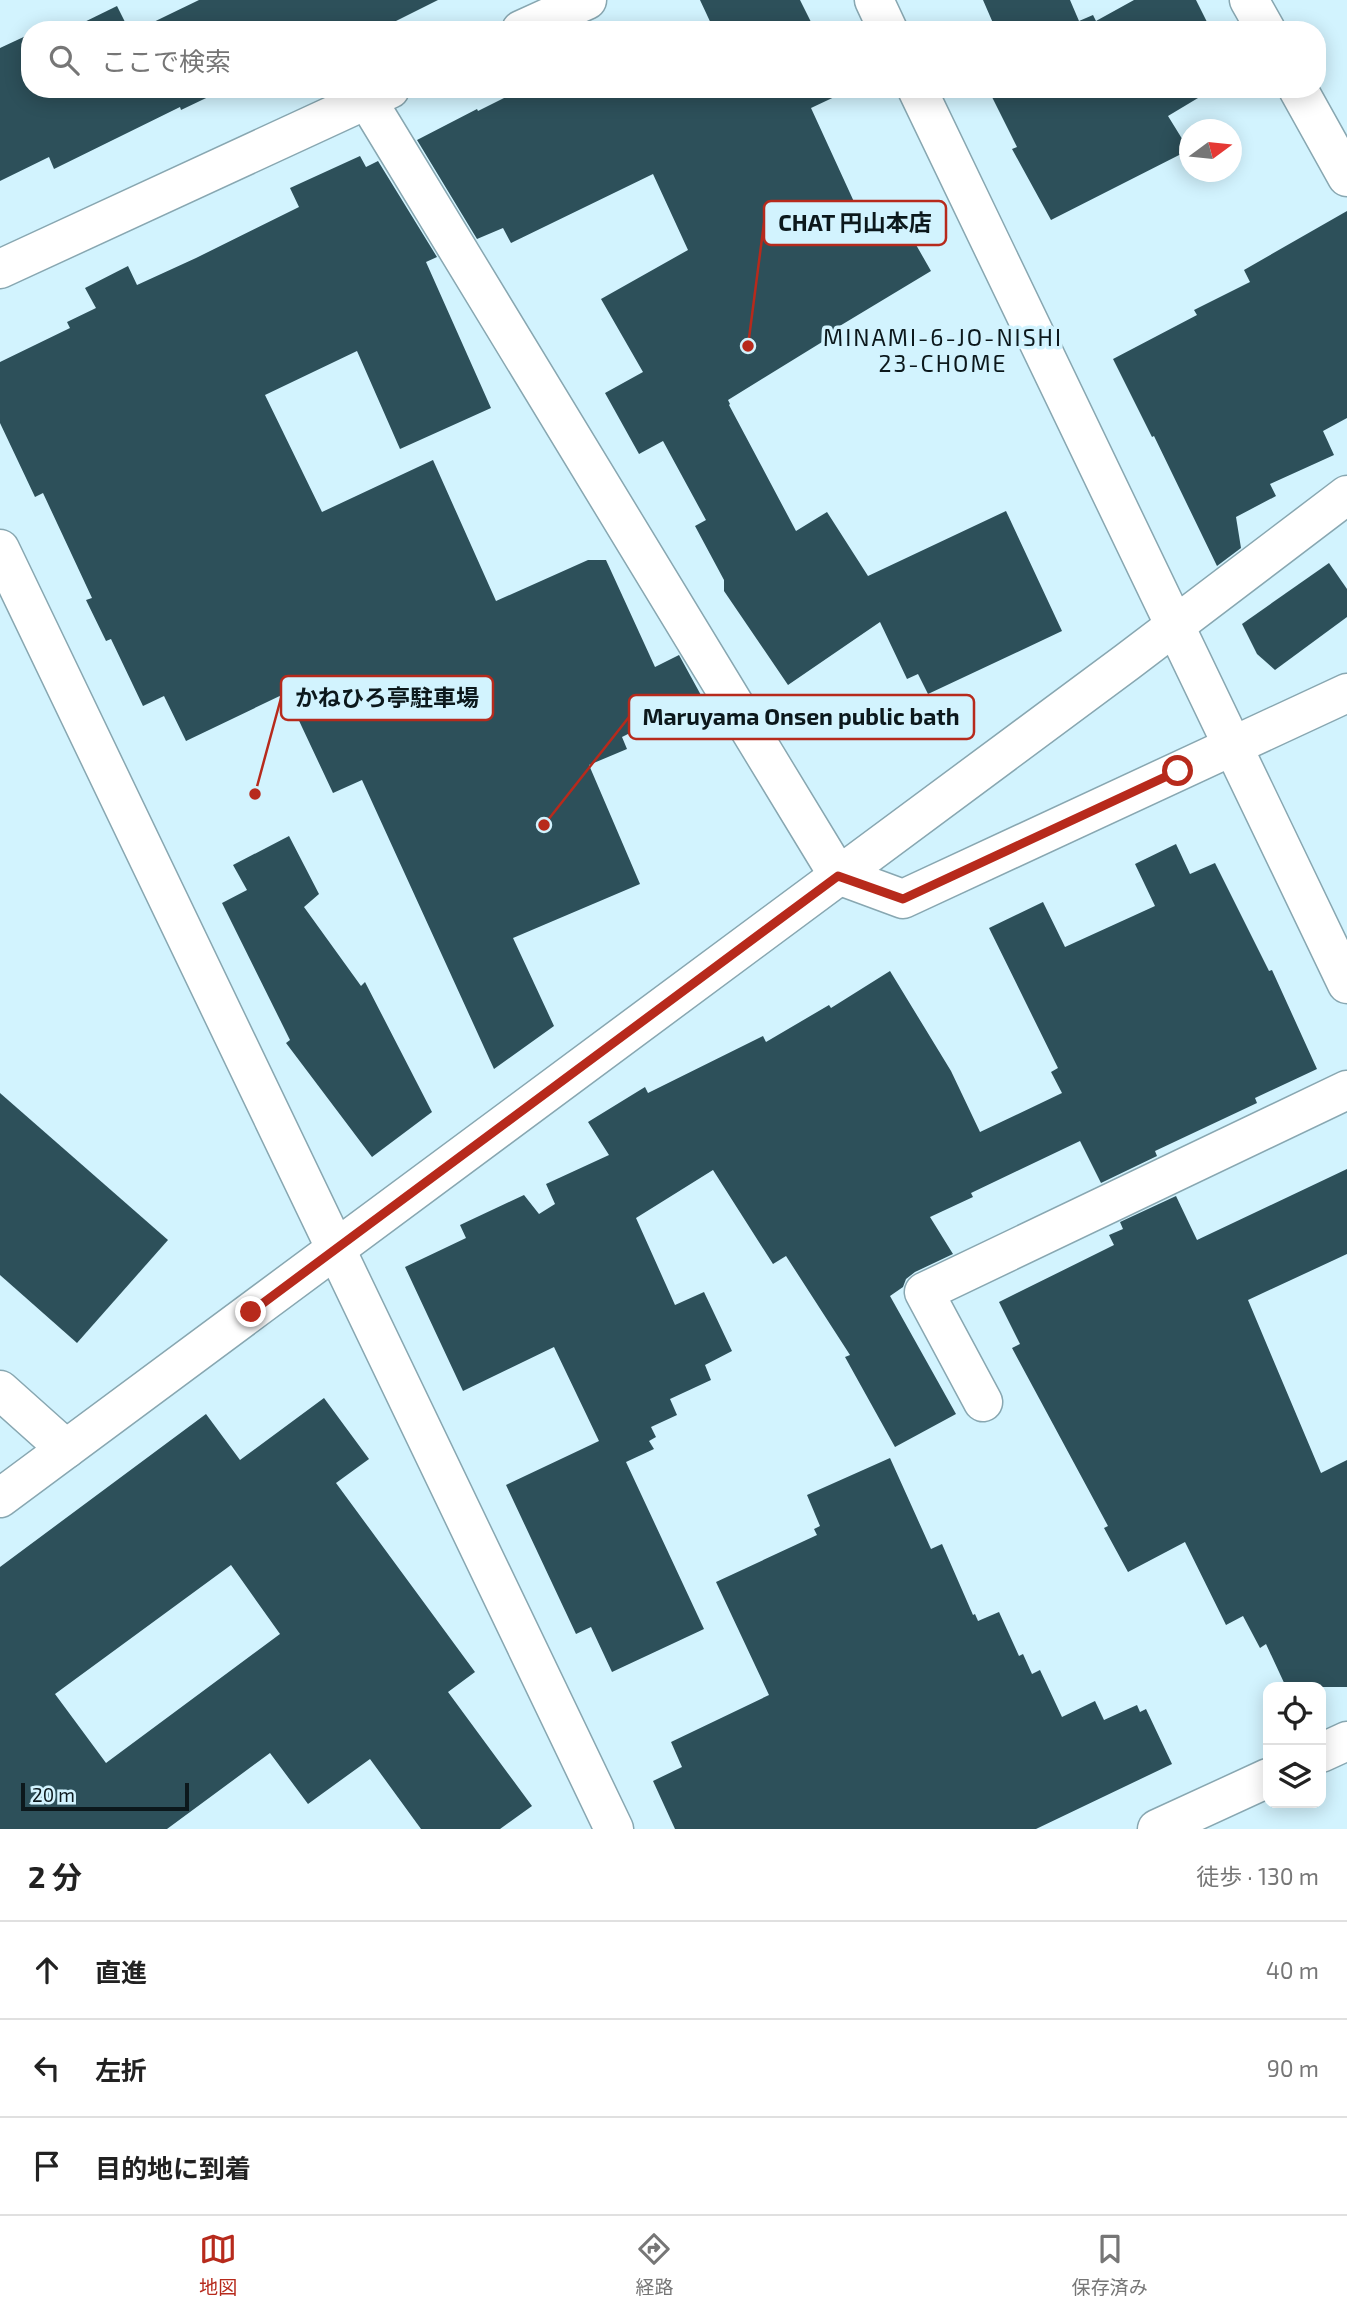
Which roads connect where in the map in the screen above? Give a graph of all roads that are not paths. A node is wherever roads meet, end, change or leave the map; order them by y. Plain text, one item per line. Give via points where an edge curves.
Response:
1 (587, 0) edge
2 (874, 0) edge
3 (1250, 0) edge
4 (541, 21) edge
5 (884, 21) edge
6 (1261, 21) edge
7 (370, 98) edge
8 (381, 98) edge
9 (921, 98) edge
10 (1303, 98) edge
11 (1347, 177) edge
12 (0, 269) edge
13 (1347, 495) edge
14 (0, 549) edge
15 (1175, 626) junction
16 (1347, 693) edge
17 (1233, 746) junction
18 (838, 876) junction
19 (1347, 984) edge
20 (1347, 1090) edge
21 (336, 1248) junction
22 (0, 1390) edge
23 (983, 1402) dead end
24 (65, 1449) junction
25 (0, 1498) edge
26 (1347, 1741) edge
27 (1326, 1751) edge
28 (1263, 1781) edge
29 (1207, 1819) edge
30 (614, 1829) edge
31 (1157, 1829) edge

1 - 4 street
2 - 5 street
3 - 6 street
7 - 12 street
8 - 18 street
9 - 15 street
10 - 11 street
13 - 15 street
14 - 21 street
15 - 17 street
15 - 18 street
16 - 17 street
17 - 18 street via 903,899
17 - 19 street
18 - 21 street
20 - 23 street via 924,1292
21 - 24 street
21 - 30 street
22 - 24 street
24 - 25 street
26 - 27 street
28 - 29 street
29 - 31 street

